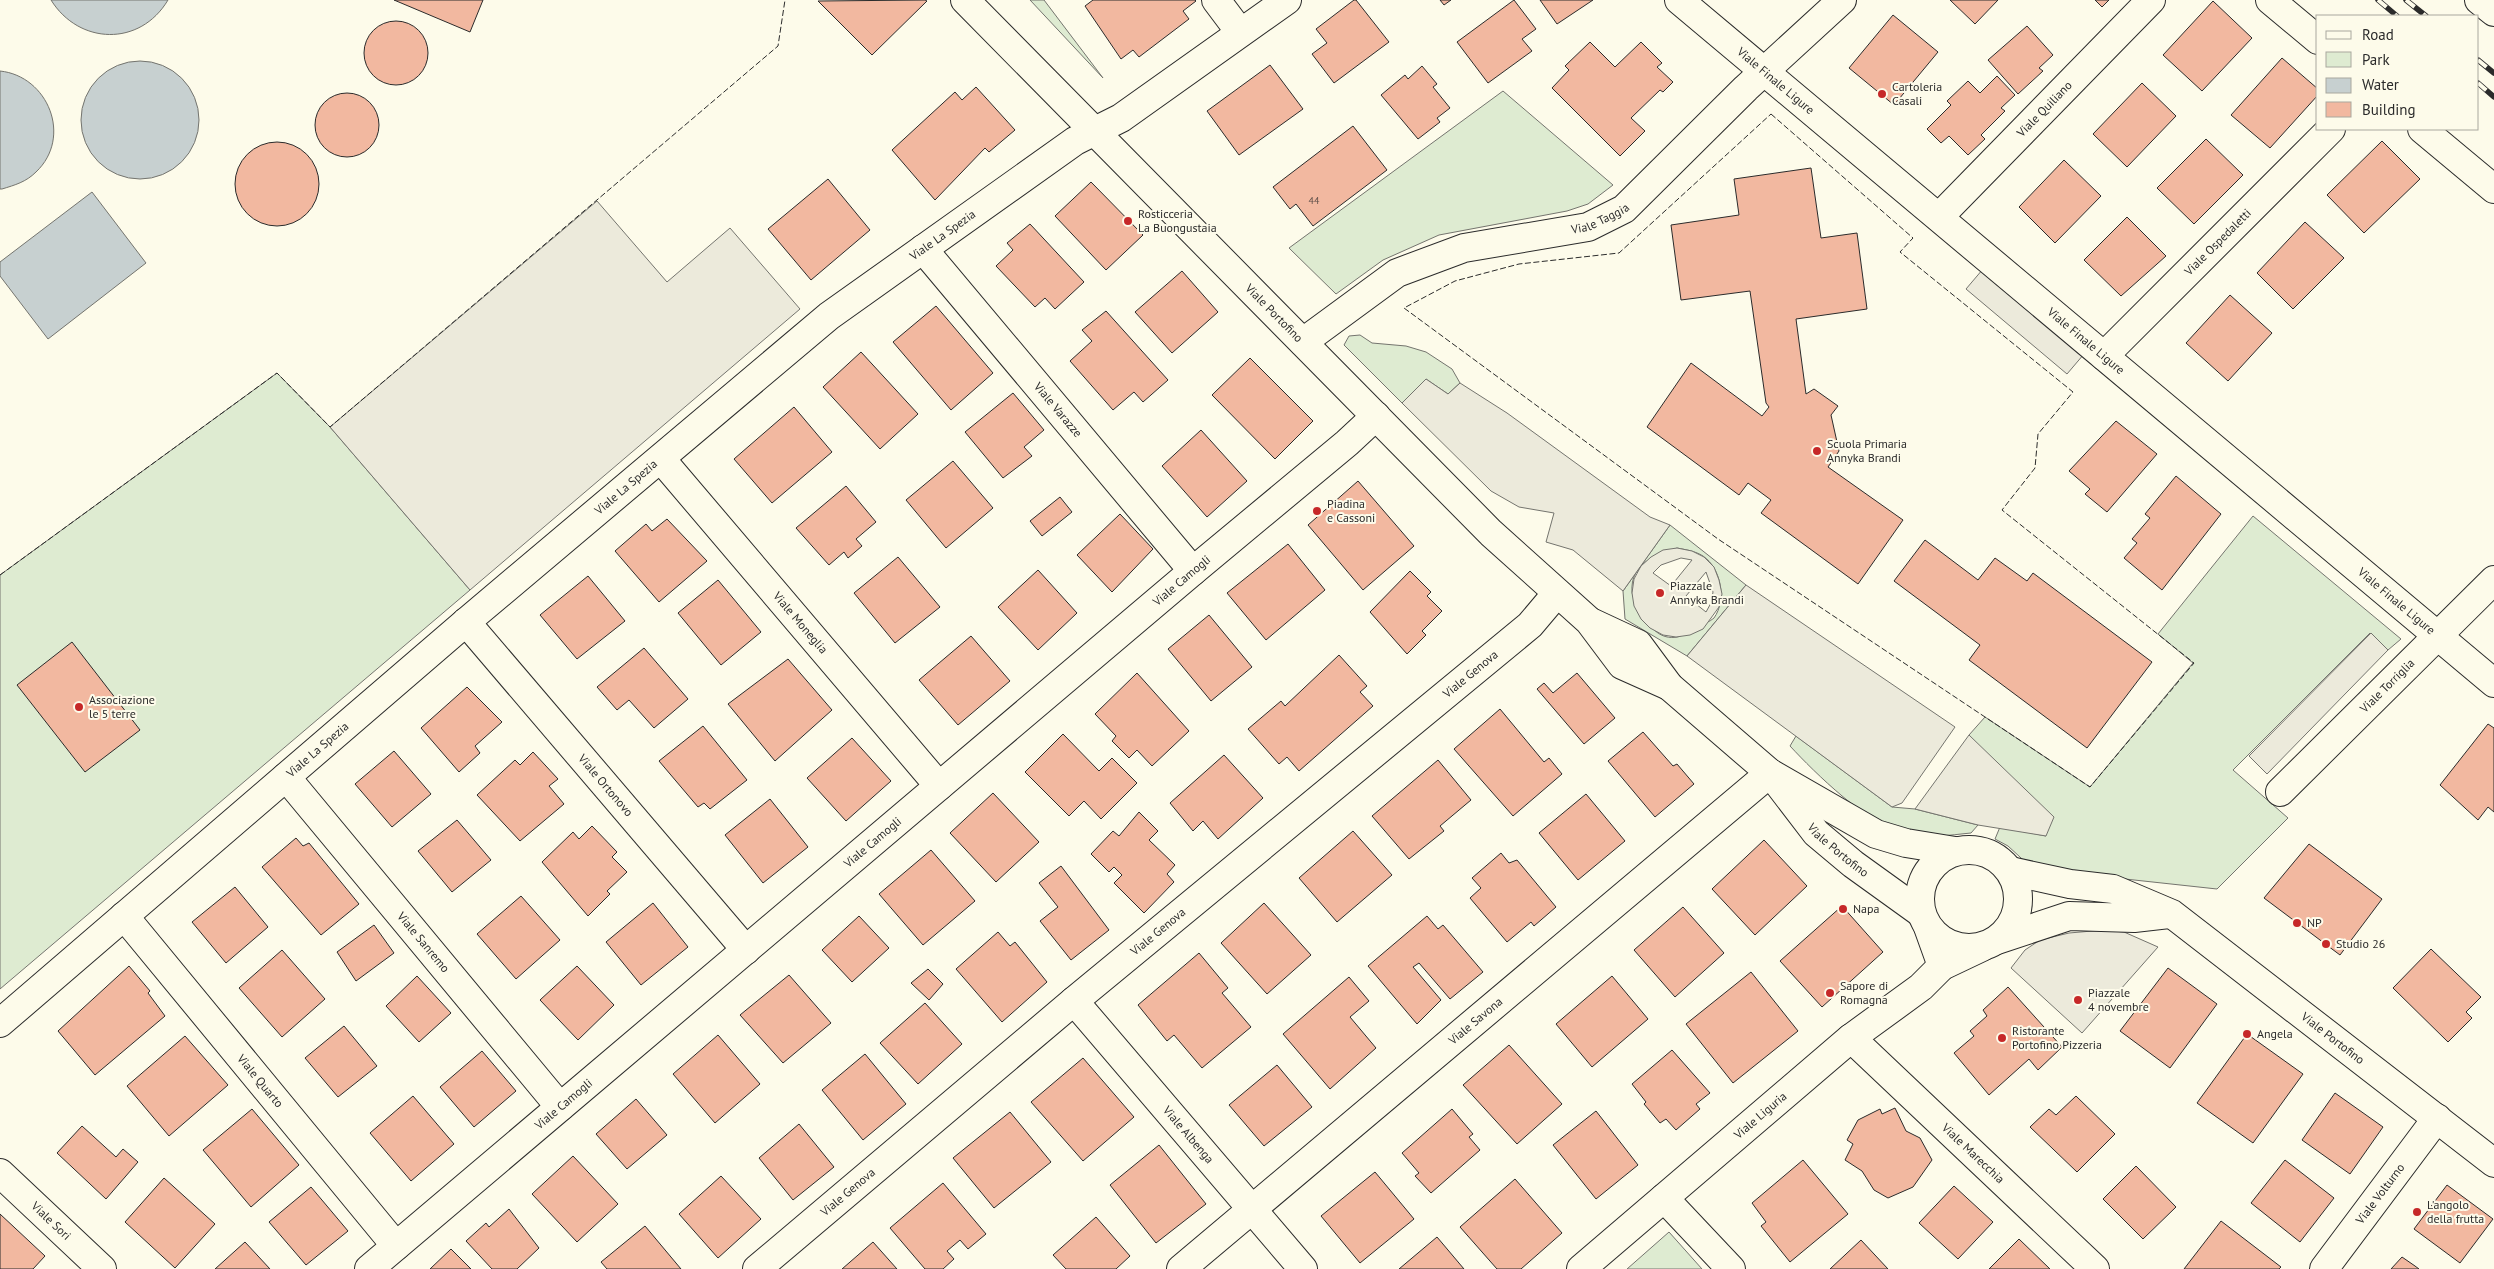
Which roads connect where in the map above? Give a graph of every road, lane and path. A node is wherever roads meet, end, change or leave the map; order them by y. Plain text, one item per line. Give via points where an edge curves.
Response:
1 (965, 0) edge
2 (1216, 0) edge
3 (1287, 0) edge
4 (1679, 0) edge
5 (1842, 0) edge
6 (2151, 0) edge
7 (2270, 0) edge
8 (2479, 0) edge
9 (2494, 12) edge
10 (1240, 32) junction
11 (2316, 38) edge
12 (1764, 71) junction
13 (2329, 130) edge
14 (2423, 130) edge
15 (1094, 131) junction
16 (2494, 189) edge
17 (1939, 217) junction
18 (923, 248) junction
19 (1303, 342) junction
20 (2104, 356) junction
21 (1376, 416) junction
22 (661, 459) junction
23 (1193, 571) junction
24 (2494, 580) edge
25 (1557, 593) junction
26 (466, 622) junction
27 (2437, 634) junction
28 (2494, 683) edge
29 (1770, 773) junction
30 (286, 777) junction
31 (939, 786) junction
32 (2280, 792) dead end
33 (1955, 852) junction
34 (2010, 871) junction
35 (2172, 914) junction
36 (124, 916) junction
37 (1924, 920) junction
38 (1990, 943) junction
39 (746, 950) junction
40 (1942, 966) junction
41 (1074, 1000) junction
42 (0, 1023) edge
43 (1851, 1038) junction
44 (560, 1107) junction
45 (2437, 1118) junction
46 (2494, 1163) edge
47 (0, 1173) edge
48 (1664, 1198) junction
49 (1252, 1209) junction
50 (396, 1246) junction
51 (102, 1269) edge
52 (369, 1269) edge
53 (757, 1269) edge
54 (1181, 1269) edge
55 (1302, 1269) edge
56 (1581, 1269) edge
57 (1731, 1269) edge
58 (2095, 1269) edge
59 (2324, 1269) edge

1 - 15 street, Viale Portofino
2 - 10 street
3 - 10 street, Viale La Spezia
4 - 12 street, Viale Finale Ligure
5 - 12 street, Viale Taggia
6 - 17 street, Viale Quiliano
7 - 11 street
8 - 9 street
10 - 15 street, Viale La Spezia via 1121,118
12 - 17 street, Viale Finale Ligure
12 - 19 street, Viale Taggia via 1624,209 1588,227 1464,248 1397,273
13 - 20 street, Viale Ospedaletti
14 - 16 street
15 - 18 street, Viale La Spezia
15 - 19 street, Viale Portofino
17 - 20 street, Viale Finale Ligure
18 - 22 street, Viale La Spezia via 829,316
18 - 23 street, Viale Varazze
19 - 21 street, Viale Portofino
20 - 27 street, Viale Finale Ligure
21 - 23 street, Viale Camogli
21 - 25 street, Viale Portofino via 1491,533
22 - 26 street, Viale La Spezia
22 - 31 street, Viale Moneglia
23 - 31 street, Viale Camogli
24 - 27 street, Viale Torriglia
25 - 29 street, Viale Portofino via 1589,621 1622,665 1669,686
25 - 41 street, Viale Genova via 1530,625
26 - 30 street, Viale La Spezia
26 - 39 street, Viale Ortonovo
27 - 28 street, Viale Finale Ligure
27 - 32 street, Viale Torriglia
29 - 33 street, Viale Portofino via 1876,834
29 - 37 street, Viale Portofino via 1816,833
29 - 49 street, Viale Savona
30 - 36 street, Viale La Spezia
30 - 44 street, Viale Sanremo
31 - 39 street, Viale Camogli
33 - 34 street via 1970,850 1990,854
33 - 37 street via 1941,858 1922,882 1919,897
34 - 35 street, Viale Portofino via 2113,889
34 - 38 street via 2017,886 2016,916 2008,930
35 - 38 street via 2134,918 2069,916
35 - 45 street, Viale Portofino
36 - 42 street, Viale La Spezia
36 - 50 street, Viale Quarto
37 - 38 street via 1938,938 1952,946 1967,949
37 - 40 street
38 - 40 street, Viale Liguria
39 - 44 street, Viale Camogli
40 - 43 street, Viale Liguria via 1921,986
41 - 49 street, Viale Albenga
41 - 53 street, Viale Genova
43 - 48 street, Viale Liguria
43 - 58 street, Viale Marecchia
44 - 50 street, Viale Camogli
45 - 46 street, Viale Portofino
45 - 59 street, Viale Volturno
47 - 51 street, Viale Sori
48 - 56 street, Viale Liguria
48 - 57 street
49 - 54 street, Viale Savona
49 - 55 street, Viale Albenga
50 - 52 street, Viale Camogli

